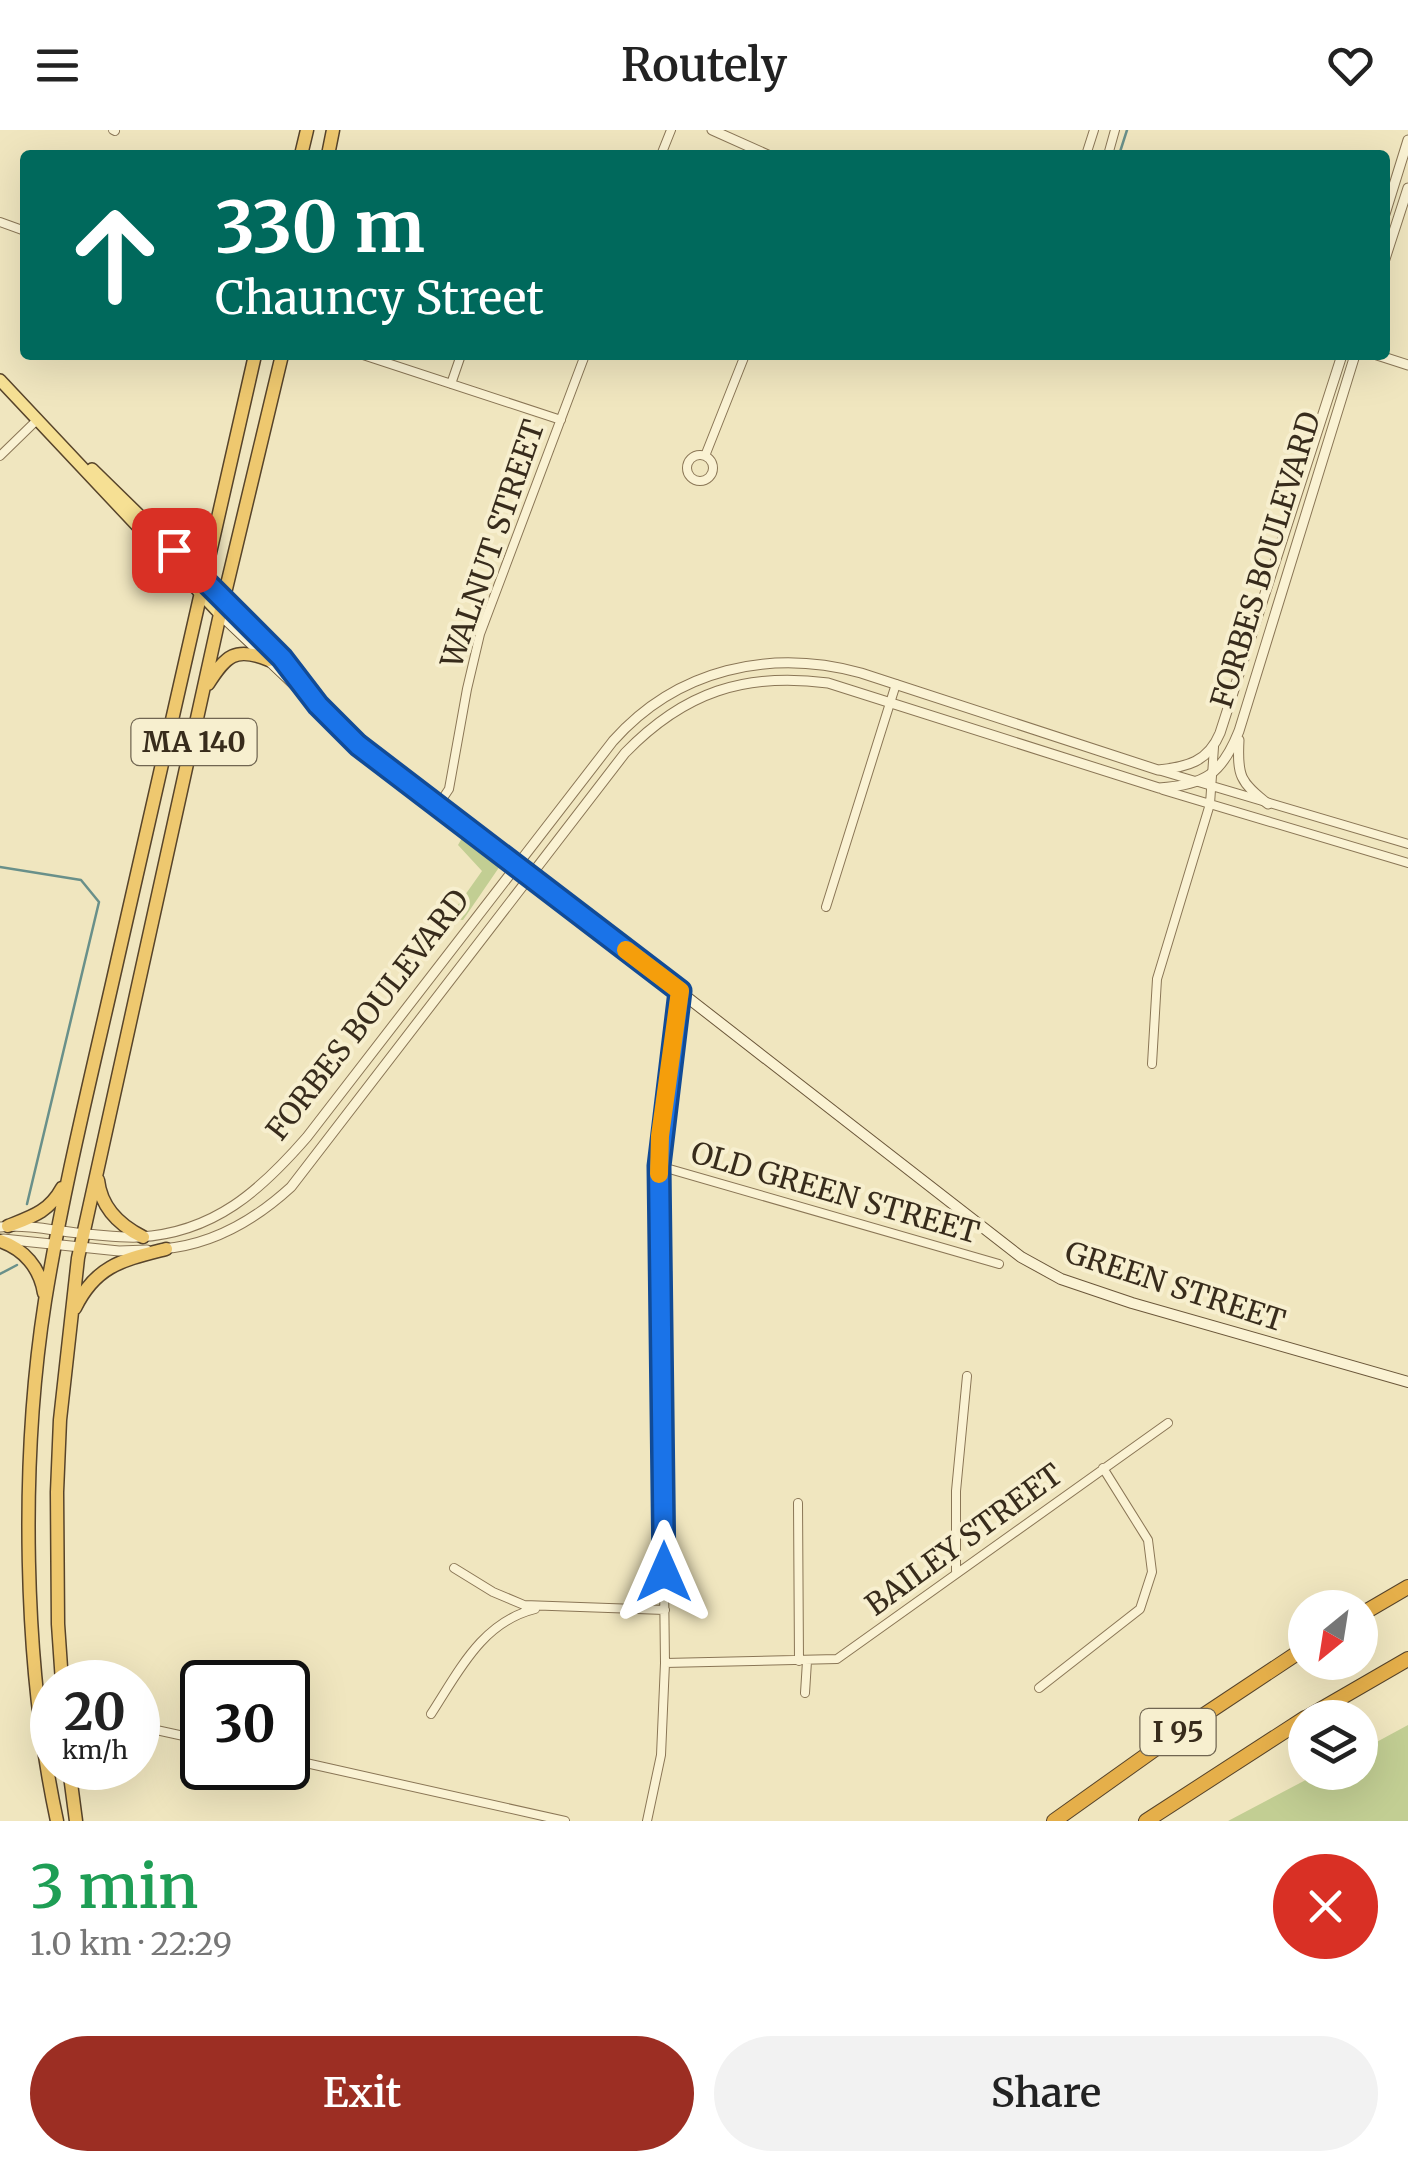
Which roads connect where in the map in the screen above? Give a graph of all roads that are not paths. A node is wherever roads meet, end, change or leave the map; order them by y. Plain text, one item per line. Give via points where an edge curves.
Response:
1 (712, 130) edge
2 (1408, 140) edge
3 (757, 150) edge
4 (1408, 188) edge
5 (1390, 198) edge
6 (1390, 244) edge
7 (254, 360) edge
8 (281, 360) edge
9 (379, 360) edge
10 (459, 360) edge
11 (584, 360) edge
12 (742, 360) edge
13 (1340, 360) edge
14 (1353, 360) edge
15 (0, 380) edge
16 (451, 384) junction
17 (38, 419) junction
18 (561, 420) junction
19 (0, 456) edge
20 (705, 456) dead end
21 (218, 519) junction
22 (156, 532) junction
23 (204, 580) junction
24 (200, 594) junction
25 (224, 598) junction
26 (220, 614) junction
27 (268, 660) junction
28 (896, 684) junction
29 (204, 690) junction
30 (891, 701) junction
31 (318, 705) junction
32 (1239, 731) junction
33 (1214, 746) junction
34 (1158, 770) junction
35 (1212, 774) junction
36 (1195, 782) junction
37 (1211, 787) junction
38 (1159, 788) junction
39 (1210, 804) junction
40 (1268, 804) junction
41 (437, 806) junction
42 (1408, 844) edge
43 (1408, 864) edge
44 (516, 865) junction
45 (530, 876) junction
46 (826, 907) dead end
47 (680, 991) junction
48 (1152, 1064) dead end
49 (98, 1166) junction
50 (659, 1166) junction
51 (68, 1178) junction
52 (4, 1226) edge
53 (57, 1237) junction
54 (143, 1237) junction
55 (0, 1240) edge
56 (82, 1240) junction
57 (166, 1249) junction
58 (999, 1264) dead end
59 (45, 1302) junction
60 (72, 1314) junction
61 (967, 1376) dead end
62 (1408, 1382) edge
63 (1168, 1423) dead end
64 (1103, 1468) junction
65 (798, 1503) dead end
66 (454, 1568) dead end
67 (956, 1573) junction
68 (1408, 1586) edge
69 (1378, 1604) edge
70 (540, 1608) junction
71 (664, 1610) junction
72 (1288, 1659) edge
73 (1408, 1659) edge
74 (41, 1660) edge
75 (61, 1660) edge
76 (803, 1661) junction
77 (665, 1663) junction
78 (1039, 1688) dead end
79 (806, 1693) dead end
80 (1337, 1700) edge
81 (432, 1714) dead end
82 (1288, 1730) edge
83 (310, 1763) edge
84 (53, 1790) edge
85 (72, 1790) edge
86 (56, 1821) edge
87 (76, 1821) edge
88 (565, 1821) edge
89 (646, 1821) edge
90 (1054, 1821) edge
91 (1146, 1821) edge

1 - 3 street
2 - 5 street
4 - 6 street
7 - 21 highway, MA 140
8 - 25 highway, MA 140
9 - 16 street
10 - 16 street
11 - 18 street, WALNUT STREET
12 - 20 street
13 - 33 street, FORBES BOULEVARD
14 - 32 street, FORBES BOULEVARD
15 - 17 main road
16 - 18 street
17 - 19 street
17 - 22 main road
17 - 24 main road
18 - 41 street, WALNUT STREET via 480,634 449,789
21 - 22 highway via 193,538
21 - 23 highway, MA 140
22 - 23 main road
23 - 24 highway, MA 140
23 - 25 main road
24 - 26 main road
24 - 51 highway, MA 140
25 - 26 highway, MA 140
25 - 31 main road
26 - 27 main road
26 - 29 highway, MA 140
27 - 29 highway via 245,653 228,657
27 - 31 main road
28 - 30 street
28 - 34 street, FORBES BOULEVARD
28 - 44 street, FORBES BOULEVARD via 844,668 786,661 747,664 686,684 620,734
29 - 49 highway, MA 140
30 - 38 street, FORBES BOULEVARD
30 - 45 street, FORBES BOULEVARD via 782,679 700,698 625,753
30 - 46 street
31 - 41 main road, GREEN STREET
32 - 35 street, FORBES BOULEVARD
32 - 40 street via 1239,772
33 - 34 street, FORBES BOULEVARD via 1198,761
33 - 35 street, FORBES BOULEVARD
34 - 36 street
35 - 36 street, FORBES BOULEVARD
35 - 37 street
36 - 37 street
36 - 38 street, FORBES BOULEVARD
37 - 39 street
37 - 40 street
38 - 39 street
39 - 43 street
39 - 48 street via 1158,971
40 - 42 street
41 - 44 main road, GREEN STREET
44 - 45 main road, GREEN STREET
44 - 54 street, FORBES BOULEVARD via 269,1181 208,1220
45 - 47 main road, GREEN STREET
45 - 57 street, FORBES BOULEVARD via 291,1187 239,1226
47 - 50 street
47 - 62 main road, GREEN STREET via 1021,1257 1056,1277
49 - 54 highway via 97,1185 110,1212
49 - 56 highway, MA 140
50 - 58 street, OLD GREEN STREET
50 - 71 street
51 - 52 highway via 49,1208
51 - 53 highway, MA 140
52 - 53 street, FORBES BOULEVARD
53 - 55 street, FORBES BOULEVARD
53 - 56 street, FORBES BOULEVARD
53 - 59 highway, MA 140
54 - 56 street, FORBES BOULEVARD
55 - 59 highway via 33,1264
56 - 57 street, FORBES BOULEVARD
56 - 60 highway, MA 140
57 - 60 highway via 99,1274
59 - 74 highway, MA 140 via 30,1531
60 - 75 highway, MA 140 via 57,1492
61 - 67 street
63 - 64 street, BAILEY STREET
64 - 67 street, BAILEY STREET
64 - 78 street via 1148,1540 1152,1572 1140,1609
65 - 76 street
66 - 70 street via 509,1600
67 - 76 street, BAILEY STREET via 847,1654
68 - 69 highway
70 - 71 street
70 - 81 street via 504,1620 480,1642
71 - 77 street
72 - 90 highway, I 95
73 - 80 highway, I 95
76 - 77 street, BAILEY STREET
76 - 79 street
77 - 89 street via 661,1755
82 - 91 highway, I 95
83 - 88 street
84 - 86 highway, MA 140
85 - 87 highway

